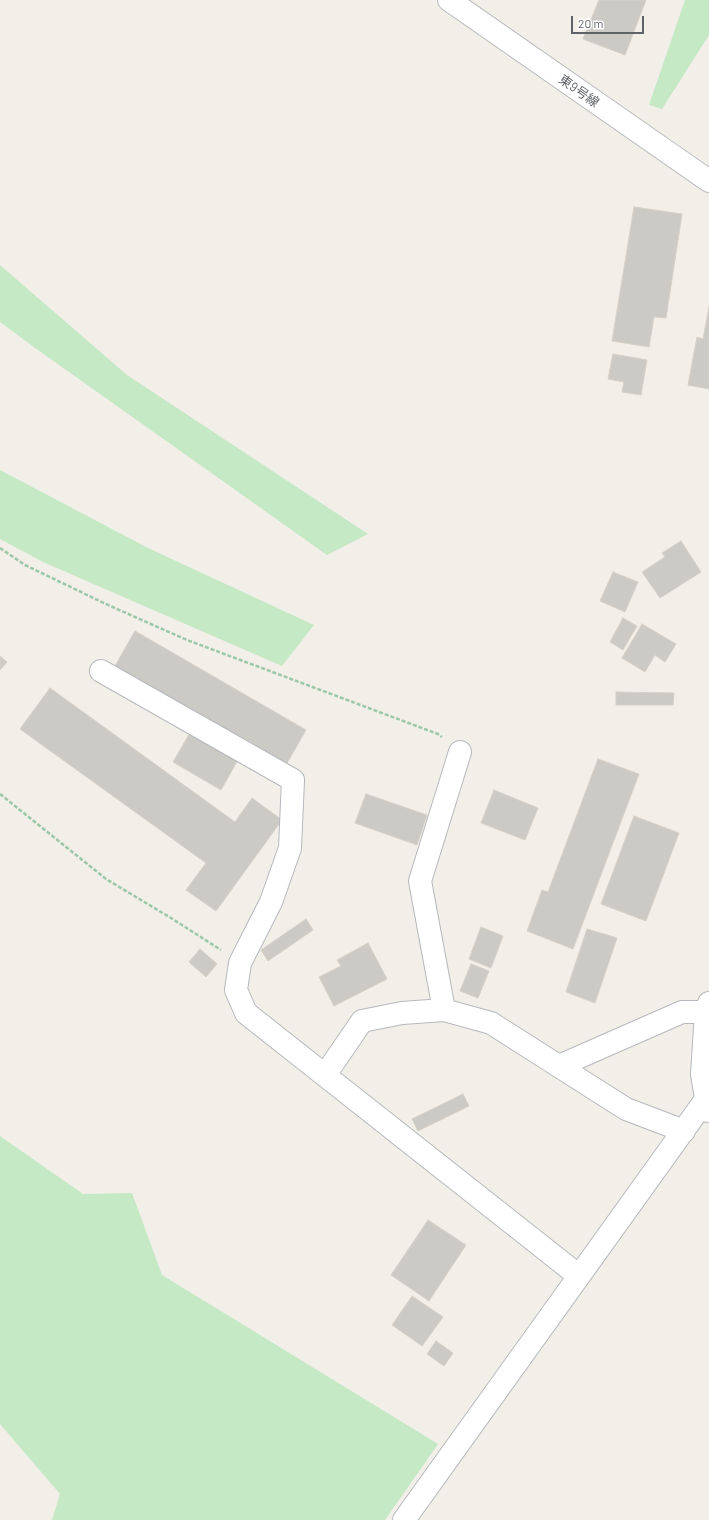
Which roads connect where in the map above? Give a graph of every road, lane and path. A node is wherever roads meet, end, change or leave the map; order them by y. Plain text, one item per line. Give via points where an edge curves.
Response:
1 (449, 0) edge
2 (709, 182) edge
3 (0, 548) edge
4 (101, 671) dead end
5 (460, 752) joint
6 (0, 794) edge
7 (240, 963) junction
8 (708, 1007) edge
9 (444, 1010) junction
10 (559, 1066) junction
11 (325, 1075) junction
12 (708, 1103) edge
13 (684, 1132) junction
14 (579, 1276) junction
15 (404, 1520) edge

1 - 2 street, 東9号線
3 - 5 path via 25,565 108,605 187,640 438,734
4 - 7 street via 293,780 290,848 271,902
5 - 9 street via 420,881
6 - 7 path via 106,879
7 - 11 street via 236,990 246,1013
8 - 10 street via 682,1012
8 - 12 street via 702,1074
9 - 10 street via 491,1022
9 - 11 street via 402,1013 362,1021
10 - 13 street via 626,1109
11 - 14 street
12 - 13 street
13 - 14 street
14 - 15 street

